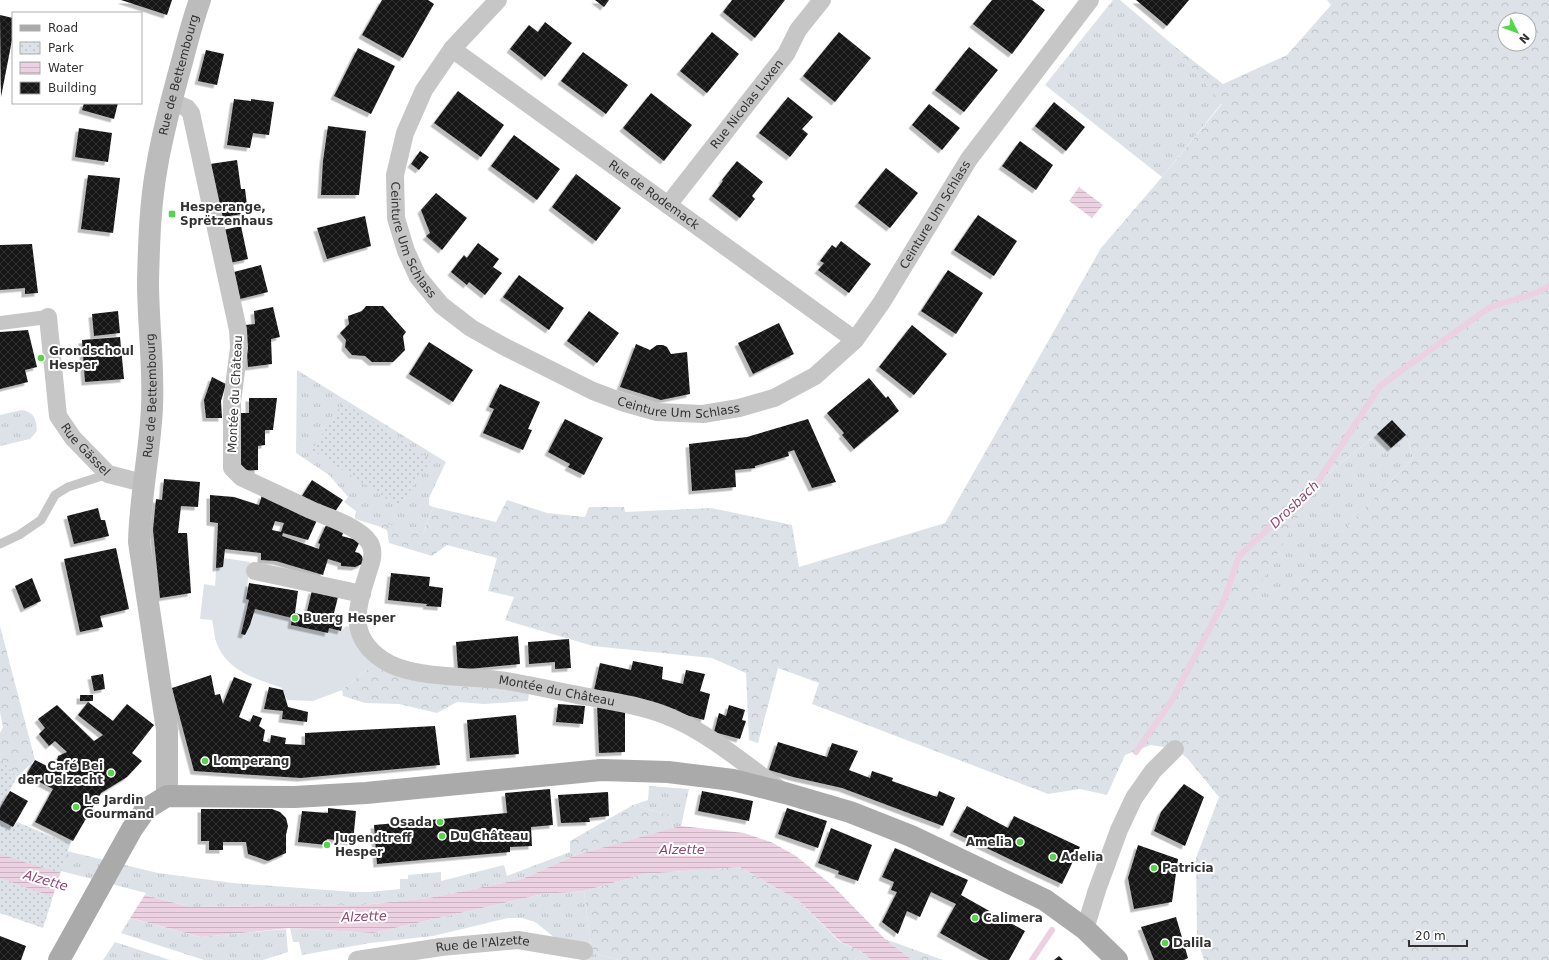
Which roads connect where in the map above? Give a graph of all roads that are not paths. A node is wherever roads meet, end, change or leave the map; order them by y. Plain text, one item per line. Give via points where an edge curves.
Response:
1 (200, 0) edge
2 (498, 0) edge
3 (822, 0) edge
4 (1081, 3) edge
5 (452, 49) junction
6 (170, 101) junction
7 (668, 205) junction
8 (48, 317) joint
9 (0, 323) edge
10 (855, 340) junction
11 (108, 474) junction
12 (143, 483) junction
13 (0, 544) edge
14 (255, 571) dead end
15 (362, 594) junction
16 (1175, 749) dead end
17 (785, 793) junction
18 (167, 796) junction
19 (1086, 929) junction
20 (584, 951) dead end
21 (59, 960) edge
22 (357, 960) edge
23 (1117, 960) edge

1 - 6 main road, Rue de Bettembourg
2 - 5 street, Ceinture Um Schlass
3 - 7 street, Rue Nicolas Luxen via 798,30 786,54
4 - 10 street, Ceinture Um Schlass via 969,159 882,302
5 - 7 street, Rue de Rodemack
5 - 10 street, Ceinture Um Schlass via 424,90 405,133 394,175 396,218 406,251 418,276 441,305 471,328 586,387 625,403 656,412 703,414 739,408 774,398 815,376
6 - 12 main road, Rue de Bettembourg via 152,206 148,283 152,407
6 - 15 street, Montée du Château via 187,108 191,113 238,330 239,348 232,402 232,468 241,477 345,525 363,536 370,543 372,553
7 - 10 street, Rue de Rodemack
8 - 9 street
8 - 11 street, Rue Gässel via 58,416 73,438
11 - 12 street, Rue Gässel
11 - 13 lane via 68,487 55,495 41,520
12 - 18 main road, Rue de Bettembourg via 138,542 167,730
14 - 15 street
15 - 17 street, Montée du Château via 358,609 358,625 363,641 373,654 386,662 415,672 506,681 627,704 671,717 696,729
16 - 19 street via 1153,771 1134,798 1102,875
17 - 18 main road via 733,780 668,772 601,770 366,793 294,797
17 - 19 main road via 850,812 911,836 1045,900
18 - 21 main road via 146,809 132,829
19 - 23 main road
20 - 22 street, Rue de l'Alzette via 518,940 441,947

